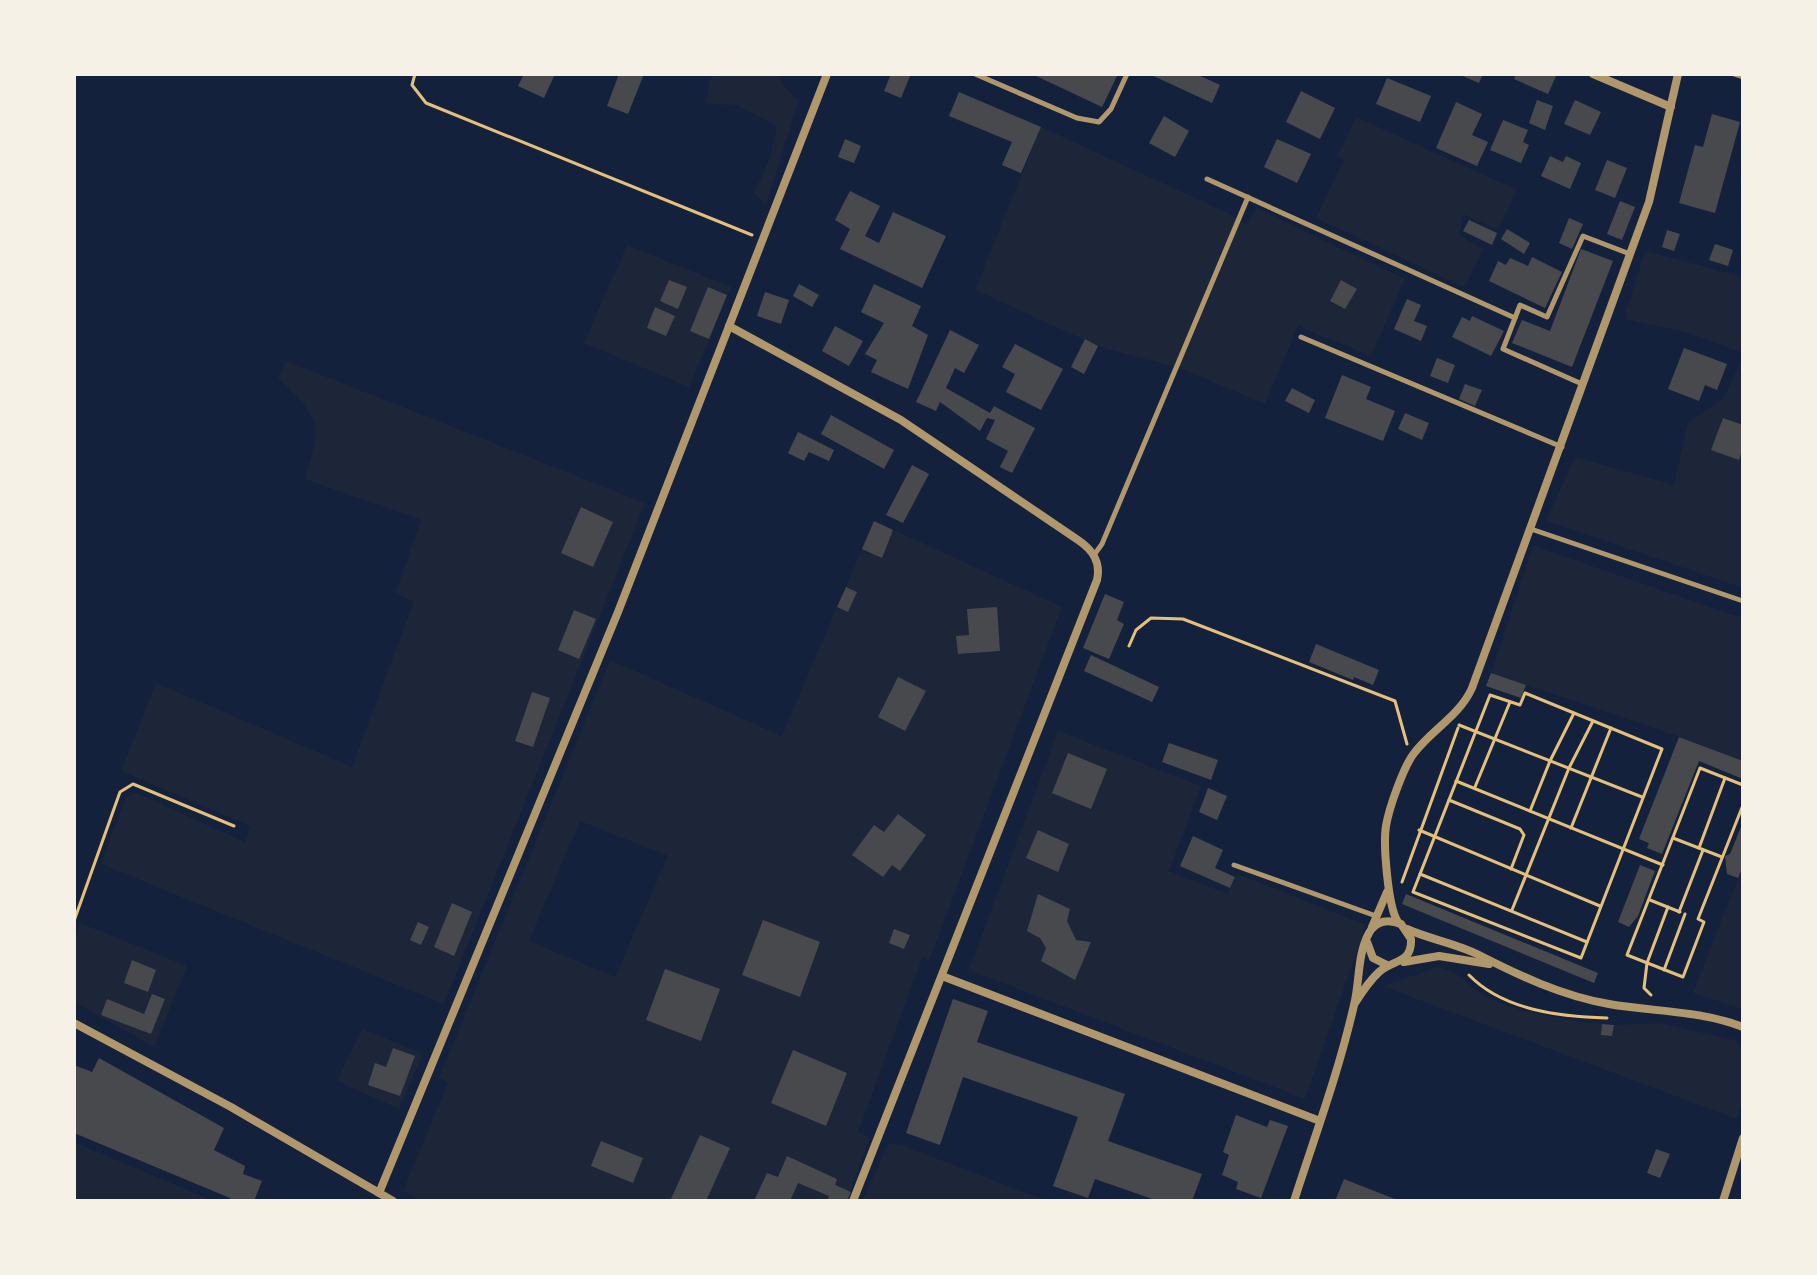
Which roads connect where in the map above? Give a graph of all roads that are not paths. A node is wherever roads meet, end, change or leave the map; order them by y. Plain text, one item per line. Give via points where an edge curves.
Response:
1 (827, 74) edge
2 (975, 74) edge
3 (1127, 74) edge
4 (1593, 74) edge
5 (1678, 74) edge
6 (1734, 74) edge
7 (1743, 77) edge
8 (1671, 107) junction
9 (1207, 179) dead end
10 (1248, 197) junction
11 (1631, 254) junction
12 (1515, 318) junction
13 (729, 326) junction
14 (1301, 337) dead end
15 (1584, 384) junction
16 (1562, 447) junction
17 (1531, 529) junction
18 (1094, 555) junction
19 (1743, 601) edge
20 (1234, 865) dead end
21 (1388, 891) junction
22 (1376, 916) junction
23 (1398, 922) junction
24 (1406, 928) junction
25 (1369, 934) junction
26 (1399, 963) junction
27 (1388, 965) junction
28 (1496, 965) junction
29 (942, 976) junction
30 (1355, 1003) junction
31 (74, 1023) edge
32 (1743, 1027) edge
33 (1320, 1121) junction
34 (1743, 1138) edge
35 (379, 1193) junction
36 (393, 1201) edge
37 (853, 1201) edge
38 (1294, 1201) edge
39 (1723, 1201) edge

1 - 13 street
2 - 3 lane via 1077,118 1099,122
4 - 8 street
5 - 8 street
6 - 7 lane
8 - 11 street
9 - 10 lane
10 - 12 lane
10 - 18 lane
11 - 12 lane via 1583,236 1547,317 1520,305
11 - 15 street
12 - 15 lane via 1503,349
13 - 18 street via 901,420
13 - 35 street via 618,612
14 - 16 lane
15 - 16 street
16 - 17 street
17 - 19 lane
17 - 21 street via 1472,688 1412,756 1386,828
18 - 29 street via 1097,580
20 - 22 lane
21 - 22 street
21 - 23 street
22 - 25 street
23 - 24 street
23 - 25 street via 1383,921
24 - 26 street via 1411,948
24 - 28 street
25 - 27 street via 1371,956
25 - 30 street
26 - 27 street
26 - 28 street via 1439,956
27 - 30 street
28 - 32 street via 1568,994 1692,1013
29 - 33 street
29 - 37 street
30 - 33 street
31 - 35 street
33 - 38 street
34 - 39 street
35 - 36 street

